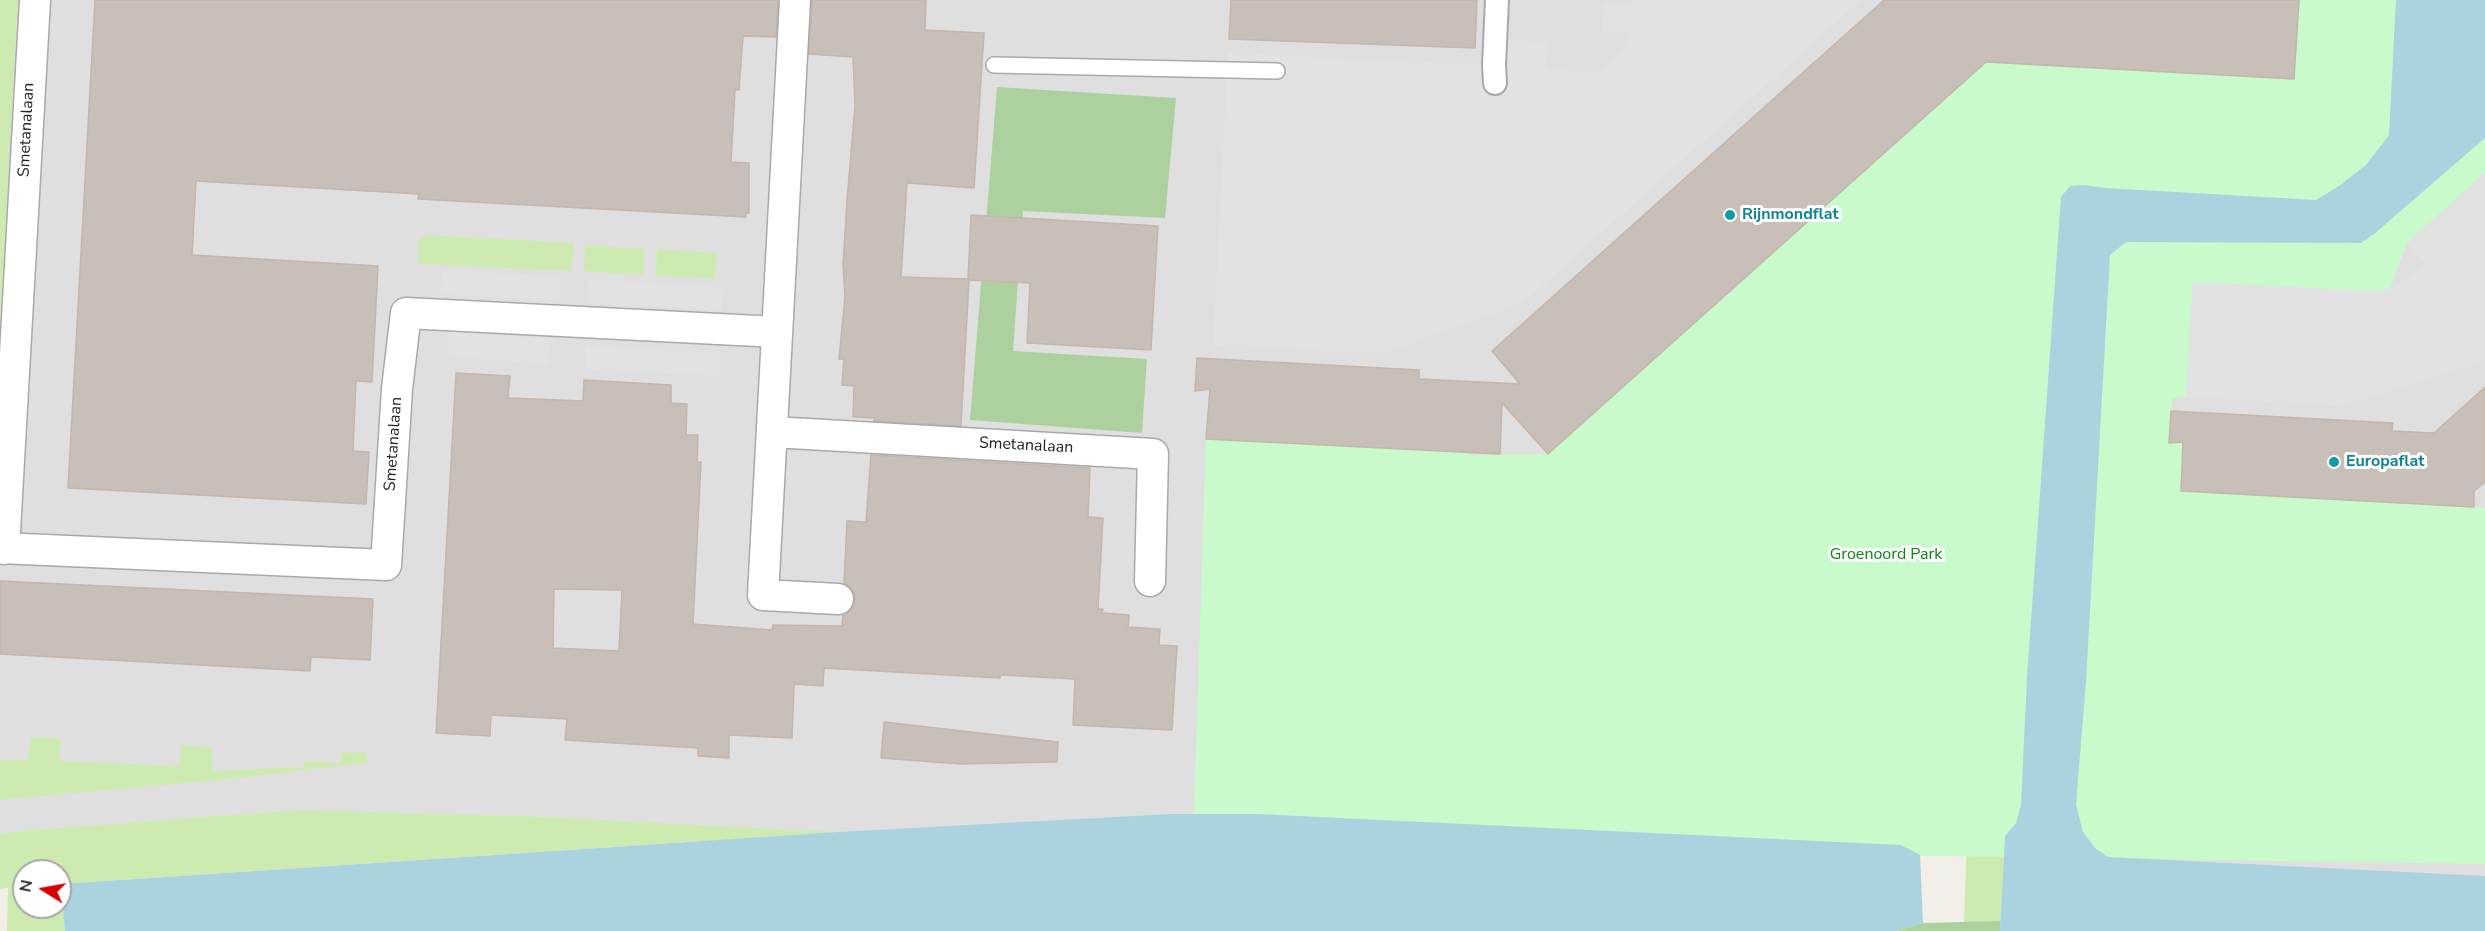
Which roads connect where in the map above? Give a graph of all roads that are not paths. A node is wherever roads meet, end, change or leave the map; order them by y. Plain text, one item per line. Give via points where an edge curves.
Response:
1 (35, 0) edge
2 (795, 0) edge
3 (1497, 0) edge
4 (994, 65) dead end
5 (1276, 71) dead end
6 (1495, 83) dead end
7 (777, 332) junction
8 (772, 432) junction
9 (2, 548) edge
10 (1150, 580) dead end
11 (838, 599) dead end

1 - 9 street, Smetanalaan
2 - 7 street
3 - 6 street
4 - 5 lane
7 - 8 street
7 - 9 street, Smetanalaan via 406,313 386,565
8 - 10 street, Smetanalaan via 1153,453
8 - 11 street via 763,595

